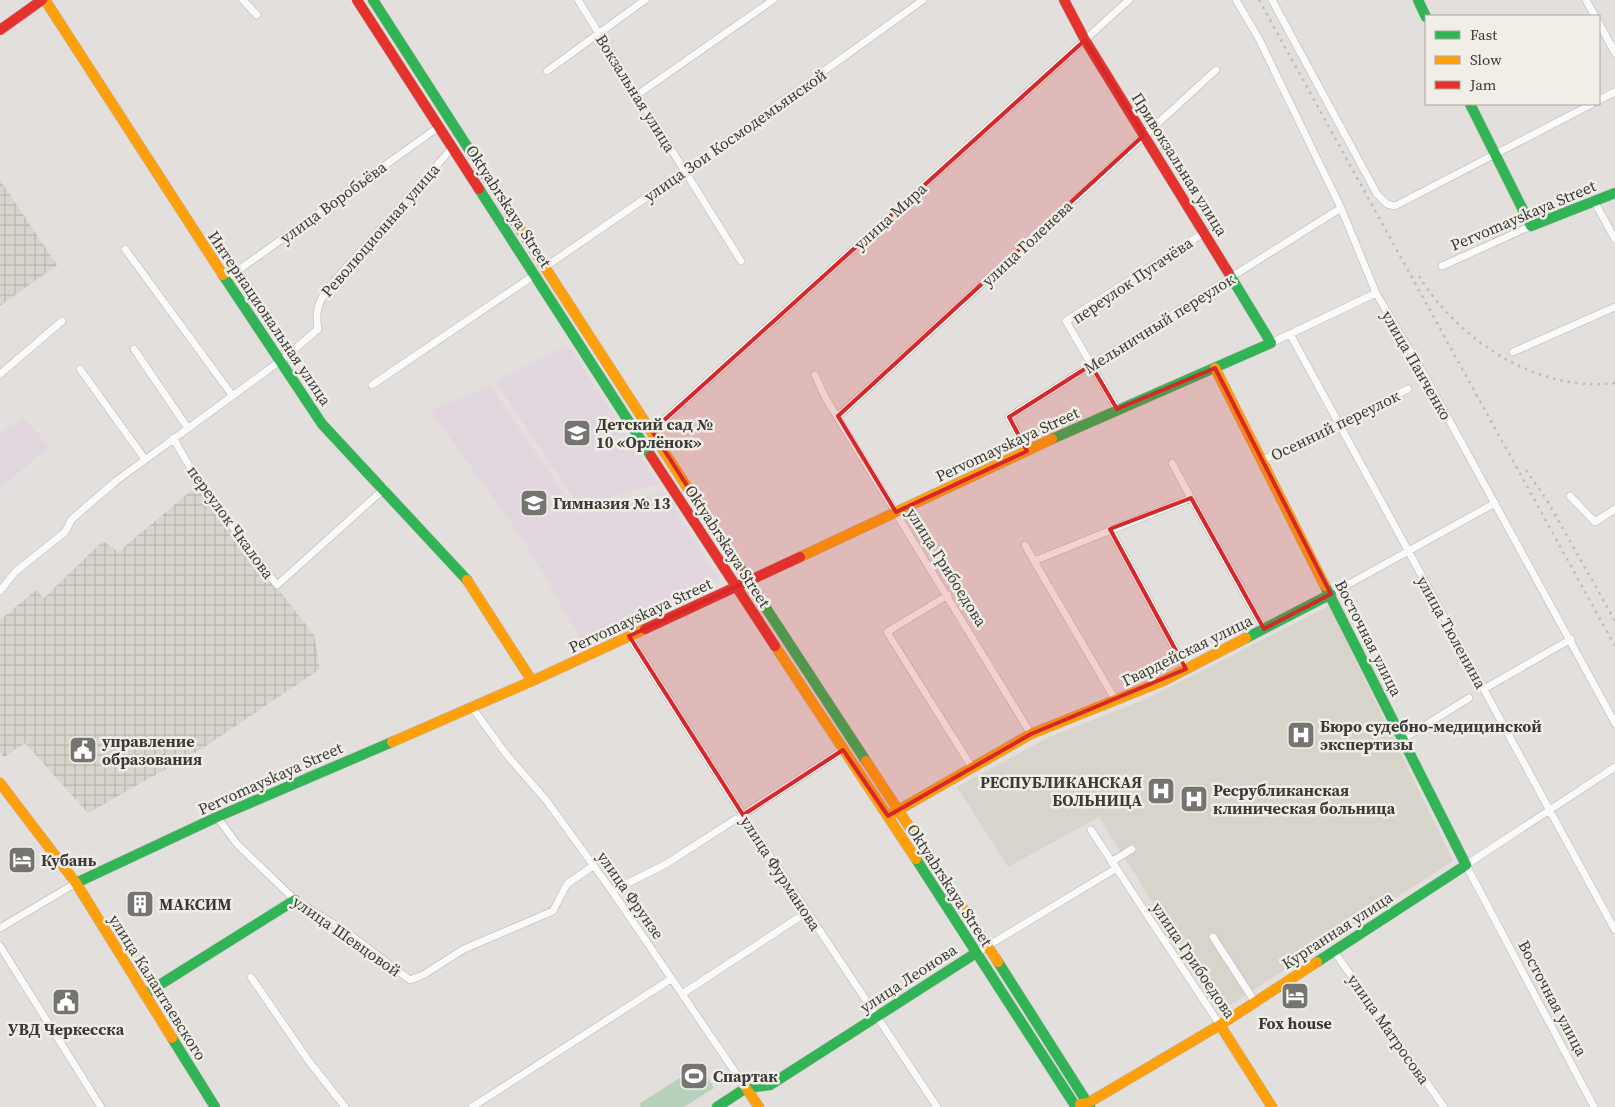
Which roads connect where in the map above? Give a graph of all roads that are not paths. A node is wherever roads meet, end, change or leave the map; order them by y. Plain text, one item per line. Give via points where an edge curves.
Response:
1 (43, 0) edge
2 (243, 0) edge
3 (357, 0) edge
4 (373, 0) edge
5 (578, 0) edge
6 (645, 0) edge
7 (773, 0) edge
8 (923, 0) edge
9 (1064, 0) edge
10 (1129, 0) edge
11 (1236, 0) edge
12 (1272, 0) edge
13 (1418, 0) edge
14 (1586, 0) edge
15 (257, 15) dead end
16 (1425, 15) edge
17 (1594, 15) edge
18 (1600, 25) edge
19 (0, 30) edge
20 (599, 34) junction
21 (1085, 40) junction
22 (1615, 53) edge
23 (1216, 70) dead end
24 (547, 71) dead end
25 (1615, 92) edge
26 (637, 95) junction
27 (1600, 100) edge
28 (1470, 105) edge
29 (1590, 105) edge
30 (440, 126) junction
31 (1144, 135) junction
32 (453, 147) junction
33 (1495, 154) junction
34 (684, 172) junction
35 (1615, 193) edge
36 (1594, 201) junction
37 (1341, 208) junction
38 (1531, 226) junction
39 (1205, 232) junction
40 (1615, 239) edge
41 (125, 249) dead end
42 (742, 261) dead end
43 (1442, 266) dead end
44 (545, 267) junction
45 (536, 274) junction
46 (1232, 277) junction
47 (226, 279) junction
48 (1376, 293) junction
49 (1615, 307) edge
50 (62, 321) dead end
51 (1290, 334) junction
52 (1271, 343) junction
53 (134, 349) dead end
54 (1513, 352) dead end
55 (278, 361) junction
56 (1092, 365) junction
57 (1215, 368) junction
58 (80, 369) dead end
59 (0, 374) edge
60 (815, 375) dead end
61 (372, 385) dead end
62 (1408, 389) dead end
63 (232, 395) junction
64 (1117, 409) junction
65 (838, 416) junction
66 (1339, 421) junction
67 (187, 427) junction
68 (652, 431) junction
69 (173, 438) junction
70 (1027, 452) junction
71 (144, 458) junction
72 (1263, 460) junction
73 (1172, 463) dead end
74 (385, 488) junction
75 (1570, 496) dead end
76 (1191, 498) junction
77 (1495, 503) junction
78 (1615, 509) edge
79 (896, 512) junction
80 (1110, 529) junction
81 (1025, 545) dead end
82 (1408, 553) junction
83 (1034, 560) junction
84 (748, 581) junction
85 (735, 587) junction
86 (0, 591) edge
87 (1331, 594) junction
88 (948, 595) junction
89 (1264, 629) junction
90 (629, 636) junction
91 (1571, 639) junction
92 (1186, 669) junction
93 (532, 681) junction
94 (1484, 689) junction
95 (1469, 698) dead end
96 (1116, 701) junction
97 (471, 706) junction
98 (1615, 723) edge
99 (1031, 734) junction
100 (1403, 739) junction
101 (844, 750) junction
102 (1615, 767) edge
103 (974, 768) junction
104 (0, 783) edge
105 (900, 809) junction
106 (1548, 810) junction
107 (743, 815) junction
108 (888, 816) junction
109 (217, 817) junction
110 (1091, 830) dead end
111 (1132, 849) dead end
112 (1111, 862) junction
113 (1466, 864) junction
114 (592, 866) junction
115 (1115, 869) junction
116 (76, 884) junction
117 (612, 891) junction
118 (295, 900) junction
119 (807, 912) junction
120 (0, 928) edge
121 (1615, 930) edge
122 (1213, 937) dead end
123 (988, 945) junction
124 (0, 946) edge
125 (1333, 950) junction
126 (976, 953) junction
127 (251, 978) dead end
128 (671, 979) junction
129 (144, 994) junction
130 (682, 994) junction
131 (1255, 1002) junction
132 (876, 1017) junction
133 (1220, 1025) junction
134 (746, 1088) junction
135 (1089, 1105) edge
136 (1073, 1106) edge
137 (101, 1107) edge
138 (215, 1107) edge
139 (345, 1107) edge
140 (472, 1107) edge
141 (717, 1107) edge
142 (759, 1107) edge
143 (936, 1107) edge
144 (1272, 1107) edge
145 (1444, 1107) edge
146 (1594, 1107) edge

1 - 19 street
1 - 47 street, Интернациональная улица
2 - 15 street
3 - 30 street, Oktyabrskaya Street
4 - 44 street, Oktyabrskaya Street
5 - 20 street, Вокзальная улица
6 - 20 street
7 - 26 street
8 - 34 street, улица Зои Космодемьянской
9 - 21 street, Привокзальная улица
10 - 21 street, улица Мира
11 - 37 street, улица Панченко via 1259,39
12 - 33 street via 1377,194 1387,204 1395,206
13 - 16 street
14 - 17 street
18 - 22 street
20 - 24 street
20 - 26 street, Вокзальная улица
21 - 31 street, Привокзальная улица
21 - 68 street, улица Мира
23 - 31 street, улица Голенева
25 - 27 street
26 - 34 street, Вокзальная улица
28 - 33 street
29 - 33 street
30 - 32 street, Oktyabrskaya Street
30 - 47 street, улица Воробьёва
31 - 39 street, Привокзальная улица
31 - 65 street, улица Голенева
32 - 45 street, Oktyabrskaya Street
32 - 55 street, Революционная улица via 328,288 316,312 318,329
33 - 38 street
34 - 42 street, Вокзальная улица
34 - 44 street, улица Зои Космодемьянской
35 - 36 street, Pervomayskaya Street
36 - 38 street, Pervomayskaya Street
36 - 40 street
37 - 46 street, Мельничный переулок
37 - 48 street, улица Панченко
38 - 43 street, Pervomayskaya Street
39 - 46 street, Привокзальная улица
39 - 56 street, переулок Пугачёва via 1066,321
41 - 63 street
44 - 68 street, Oktyabrskaya Street
45 - 61 street
45 - 85 street, Oktyabrskaya Street
46 - 52 street, Привокзальная улица
46 - 56 street, Мельничный переулок
47 - 55 street, Интернациональная улица
48 - 51 street, Pervomayskaya Street
48 - 77 street, улица Панченко
49 - 54 street
50 - 59 street
51 - 52 street, Pervomayskaya Street
51 - 66 street, улица Тюленина
52 - 57 street, Pervomayskaya Street
53 - 67 street
55 - 63 street, Революционная улица
55 - 74 street, Интернациональная улица via 322,424
56 - 64 street, переулок Пугачёва
56 - 70 street, Мельничный переулок via 1009,417
57 - 64 street, Pervomayskaya Street
57 - 72 street, Восточная улица
58 - 71 street
60 - 65 street, улица Грибоедова
62 - 66 street, Осенний переулок
63 - 67 street, Революционная улица
64 - 70 street, Pervomayskaya Street
65 - 79 street, улица Грибоедова
66 - 72 street, Осенний переулок
66 - 82 street, улица Тюленина
67 - 69 street, Революционная улица
68 - 84 street, Oktyabrskaya Street
69 - 71 street, Революционная улица
69 - 74 street, переулок Чкалова via 197,479 277,585
70 - 79 street, Pervomayskaya Street
71 - 86 street, Революционная улица via 72,519 65,532 16,572
72 - 87 street, Восточная улица
73 - 76 street
74 - 93 street, Интернациональная улица via 470,582
75 - 78 street via 1595,522
76 - 80 street
76 - 89 street
77 - 82 street, Гвардейская улица
77 - 91 street, улица Панченко
79 - 84 street, Pervomayskaya Street
79 - 88 street, улица Грибоедова
80 - 83 street
80 - 92 street
81 - 83 street
82 - 87 street, Гвардейская улица
82 - 94 street, улица Тюленина
83 - 96 street
84 - 85 street, Pervomayskaya Street
84 - 105 street, Oktyabrskaya Street
85 - 90 street, Pervomayskaya Street
85 - 101 street, Oktyabrskaya Street
87 - 89 street, Гвардейская улица
87 - 100 street, Восточная улица
88 - 99 street, улица Грибоедова
88 - 103 street via 887,632
89 - 92 street, Гвардейская улица
90 - 93 street, Pervomayskaya Street
90 - 107 street, улица Фурманова
91 - 94 street
91 - 98 street, улица Панченко
92 - 96 street, Гвардейская улица
93 - 97 street, Pervomayskaya Street
94 - 106 street, улица Тюленина
95 - 100 street
96 - 99 street, Гвардейская улица
97 - 109 street, Pervomayskaya Street
97 - 114 street, улица Фрунзе via 506,754 546,800
99 - 103 street, Гвардейская улица
100 - 113 street, Восточная улица
101 - 107 street
101 - 108 street, Oktyabrskaya Street
102 - 106 street, Курганная улица
103 - 105 street, Гвардейская улица
104 - 116 street, улица Калантаевского
105 - 108 street, Гвардейская улица
105 - 123 street, Oktyabrskaya Street
106 - 113 street, Курганная улица
106 - 121 street, улица Тюленина
107 - 117 street via 666,864
107 - 119 street, улица Фурманова
108 - 126 street, Oktyabrskaya Street
109 - 116 street, Pervomayskaya Street
109 - 118 street, улица Шевцовой via 237,844
110 - 112 street, улица Грибоедова
111 - 112 street
112 - 115 street, улица Грибоедова
113 - 125 street, Курганная улица
113 - 146 street, Восточная улица
114 - 117 street, улица Фрунзе
114 - 118 street, улица Шевцовой via 567,884 553,911 464,949 410,980 348,933
115 - 123 street, улица Леонова
115 - 133 street, улица Грибоедова
116 - 120 street, Pervomayskaya Street
116 - 129 street, улица Калантаевского
117 - 128 street, улица Фрунзе
118 - 129 street
119 - 130 street
119 - 132 street, улица Фурманова
122 - 131 street
123 - 126 street, улица Леонова
123 - 135 street, Oktyabrskaya Street
124 - 137 street
125 - 131 street, Курганная улица
125 - 145 street, улица Матросова
126 - 132 street, улица Леонова
126 - 136 street, Oktyabrskaya Street
127 - 139 street
128 - 130 street, улица Фрунзе
128 - 140 street
129 - 138 street, улица Калантаевского
130 - 134 street, улица Фрунзе
131 - 133 street, Курганная улица
132 - 134 street, улица Леонова via 770,1085
132 - 143 street, улица Фурманова
133 - 135 street, Курганная улица
133 - 144 street, улица Грибоедова
134 - 141 street, улица Леонова
134 - 142 street, улица Фрунзе
135 - 136 street, Курганная улица

